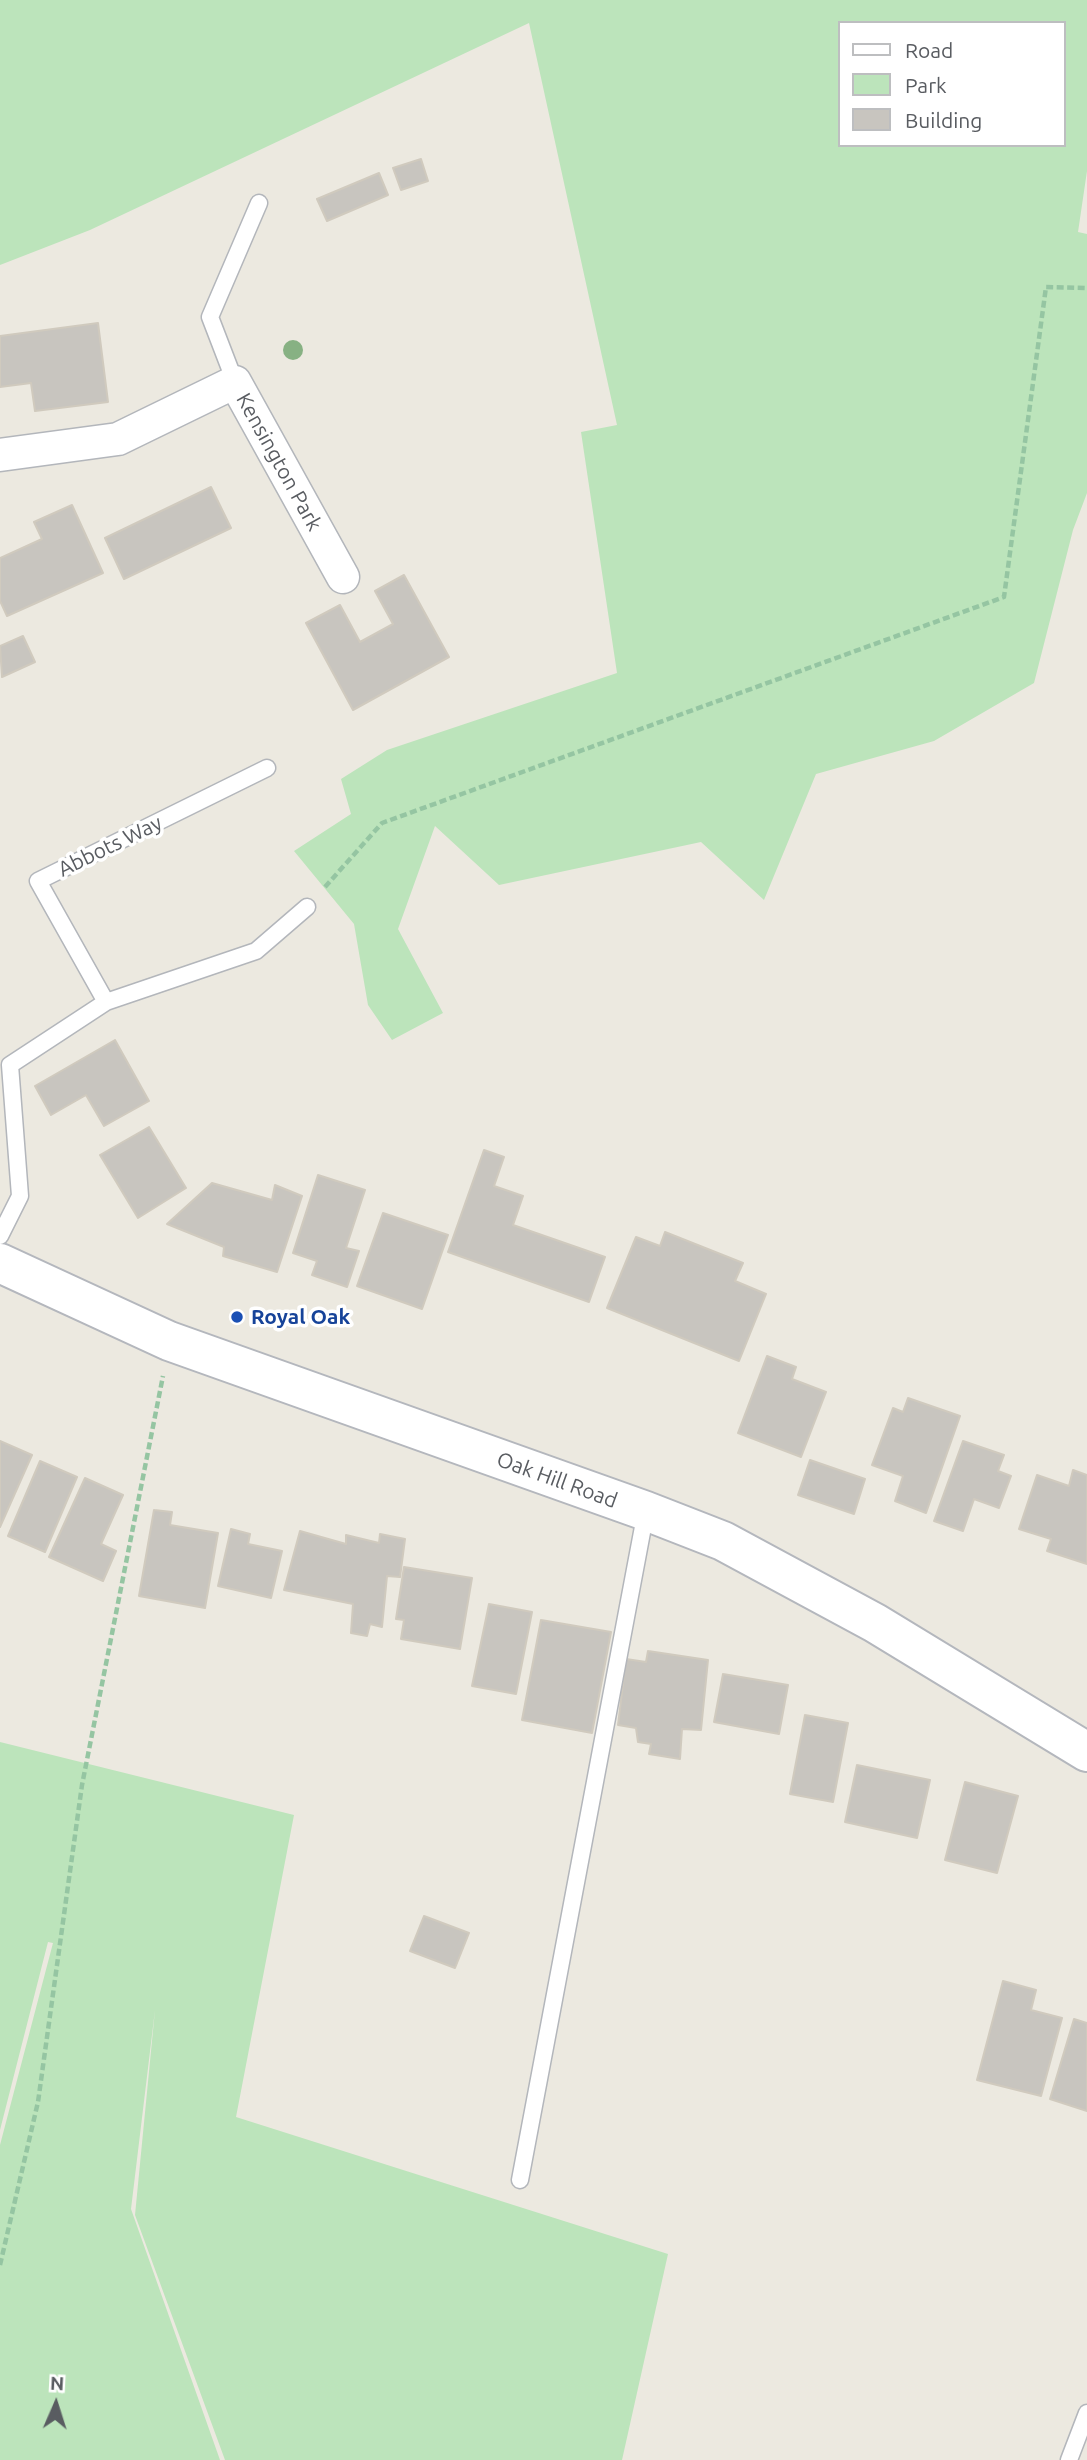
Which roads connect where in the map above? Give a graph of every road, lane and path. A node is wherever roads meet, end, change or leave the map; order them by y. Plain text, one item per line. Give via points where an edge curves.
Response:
1 (259, 202) dead end
2 (1087, 288) edge
3 (235, 382) junction
4 (0, 455) edge
5 (343, 577) dead end
6 (267, 768) dead end
7 (307, 907) joint
8 (106, 1002) junction
9 (0, 1236) edge
10 (0, 1263) edge
11 (169, 1341) junction
12 (646, 1511) junction
13 (1087, 1752) edge
14 (520, 2180) dead end
15 (0, 2265) edge
16 (1087, 2413) edge
17 (1069, 2460) edge

1 - 3 lane via 210,317
2 - 7 path via 1046,287 1004,597 382,822
3 - 4 street, Kensington Park via 118,439
3 - 5 street, Kensington Park
6 - 8 lane, Abbots Way via 38,881
7 - 8 lane via 256,951
8 - 9 lane via 10,1065 20,1196
10 - 11 main road, Oak Hill Road
11 - 12 main road, Oak Hill Road
11 - 15 path via 82,1785 38,2102
12 - 13 main road, Oak Hill Road via 723,1541 875,1623
12 - 14 lane
16 - 17 lane

